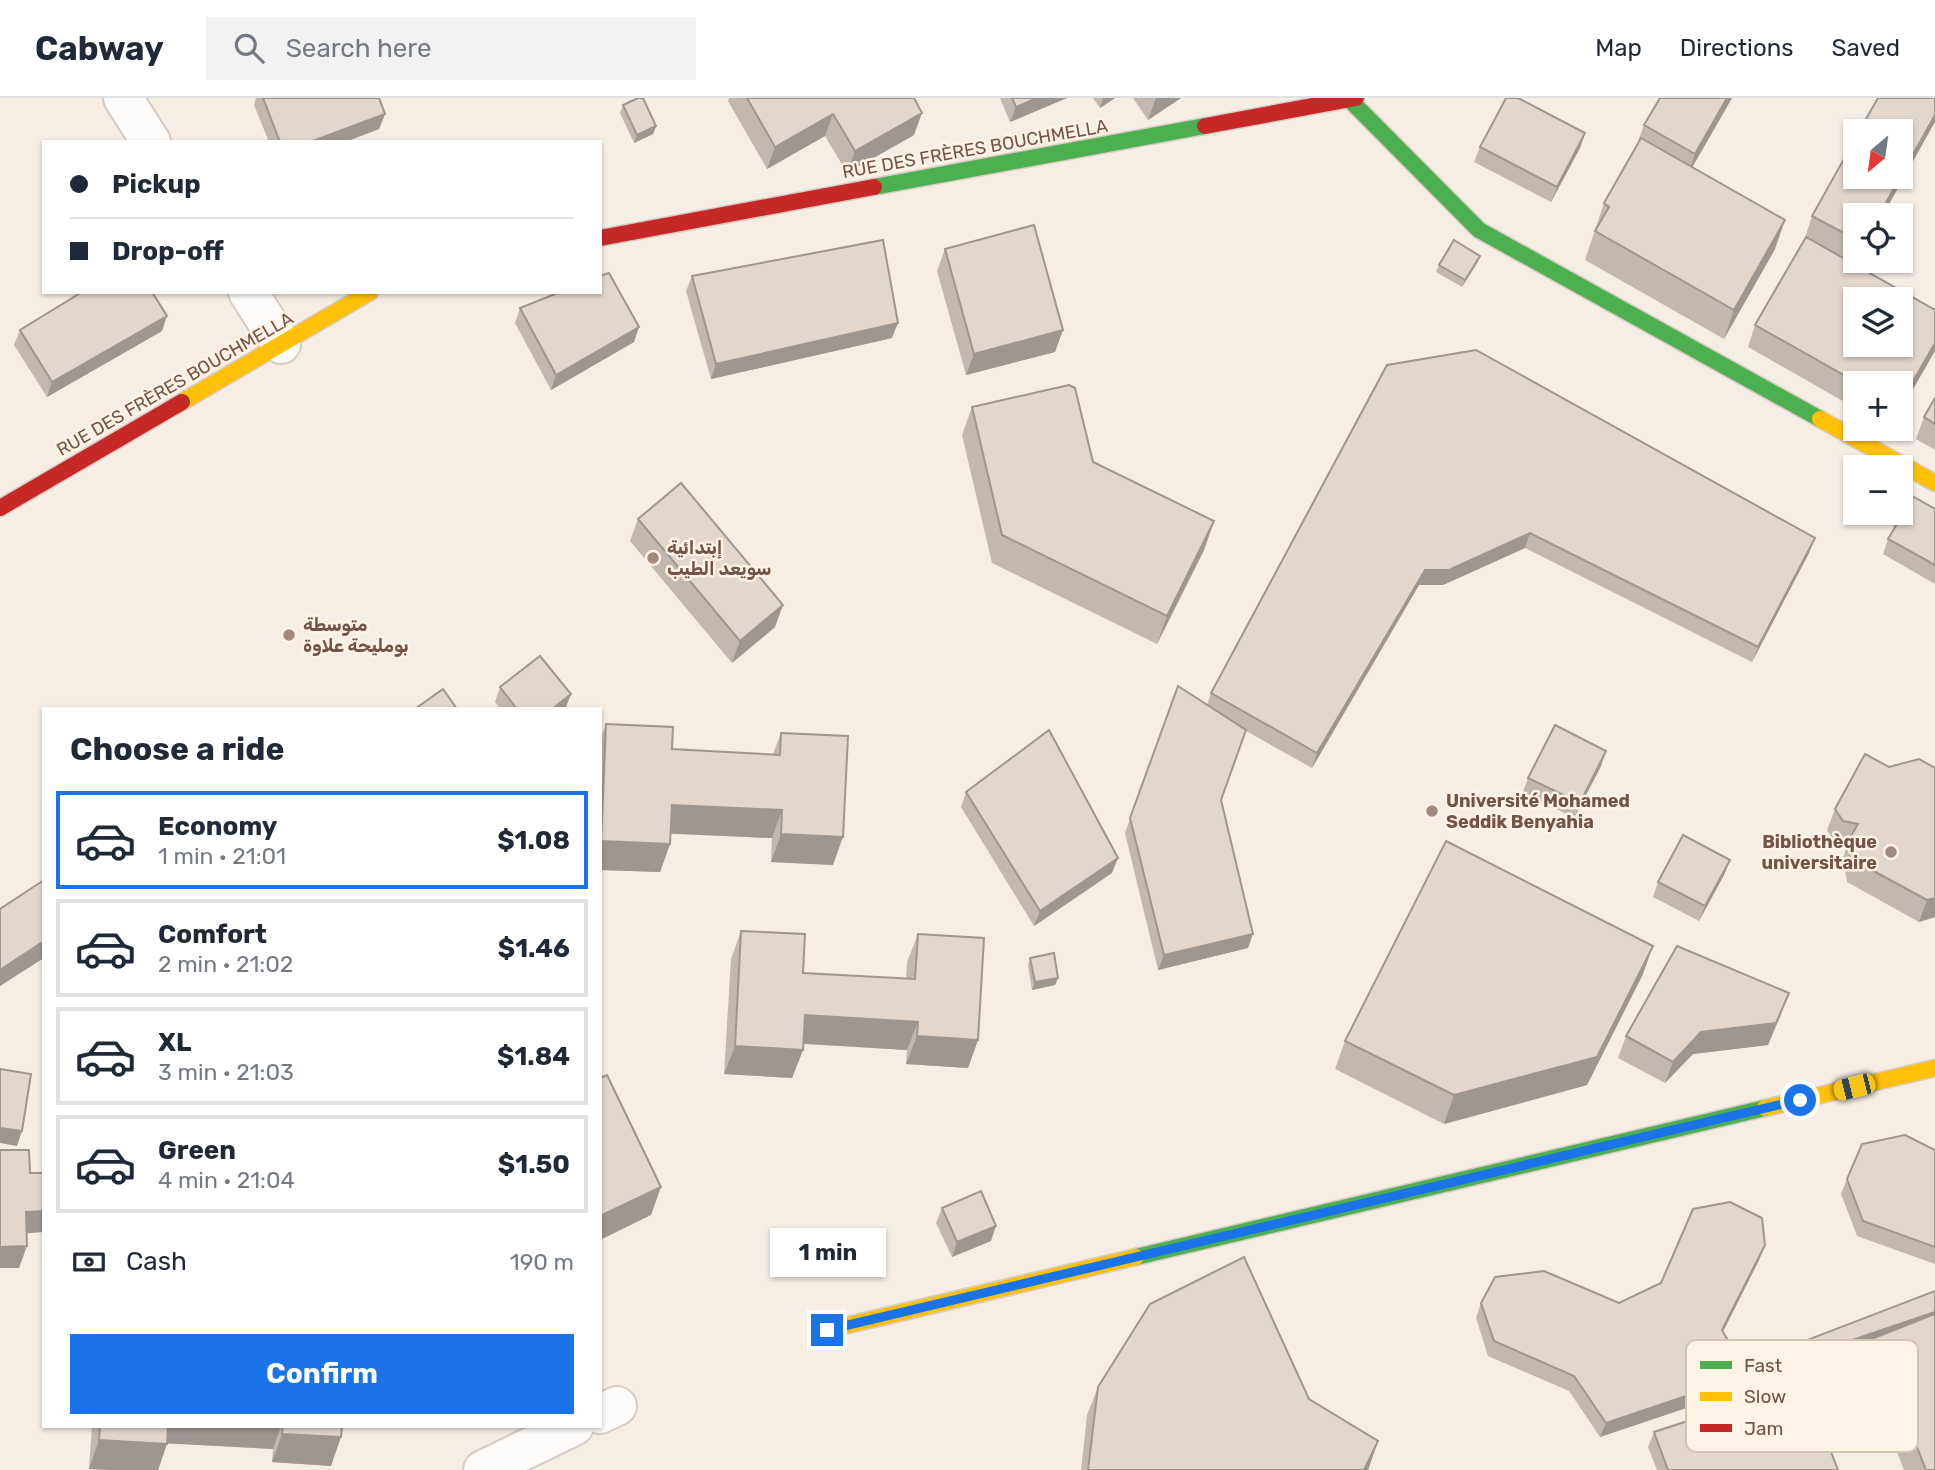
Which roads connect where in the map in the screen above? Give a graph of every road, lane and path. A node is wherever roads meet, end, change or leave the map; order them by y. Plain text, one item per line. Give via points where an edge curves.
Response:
1 (123, 98) edge
2 (1353, 99) edge
3 (150, 140) edge
4 (602, 238) edge
5 (249, 294) edge
6 (367, 294) edge
7 (281, 344) junction
8 (1935, 483) edge
9 (0, 508) edge
10 (1935, 1068) edge
11 (827, 1330) dead end
12 (570, 1428) edge
13 (483, 1470) edge

1 - 3 street
2 - 4 street, RUE DES FRÈRES BOUCHMELLA
2 - 8 street via 1479,230
5 - 7 street
6 - 7 street, RUE DES FRÈRES BOUCHMELLA
7 - 9 street, RUE DES FRÈRES BOUCHMELLA
10 - 11 street
12 - 13 street

